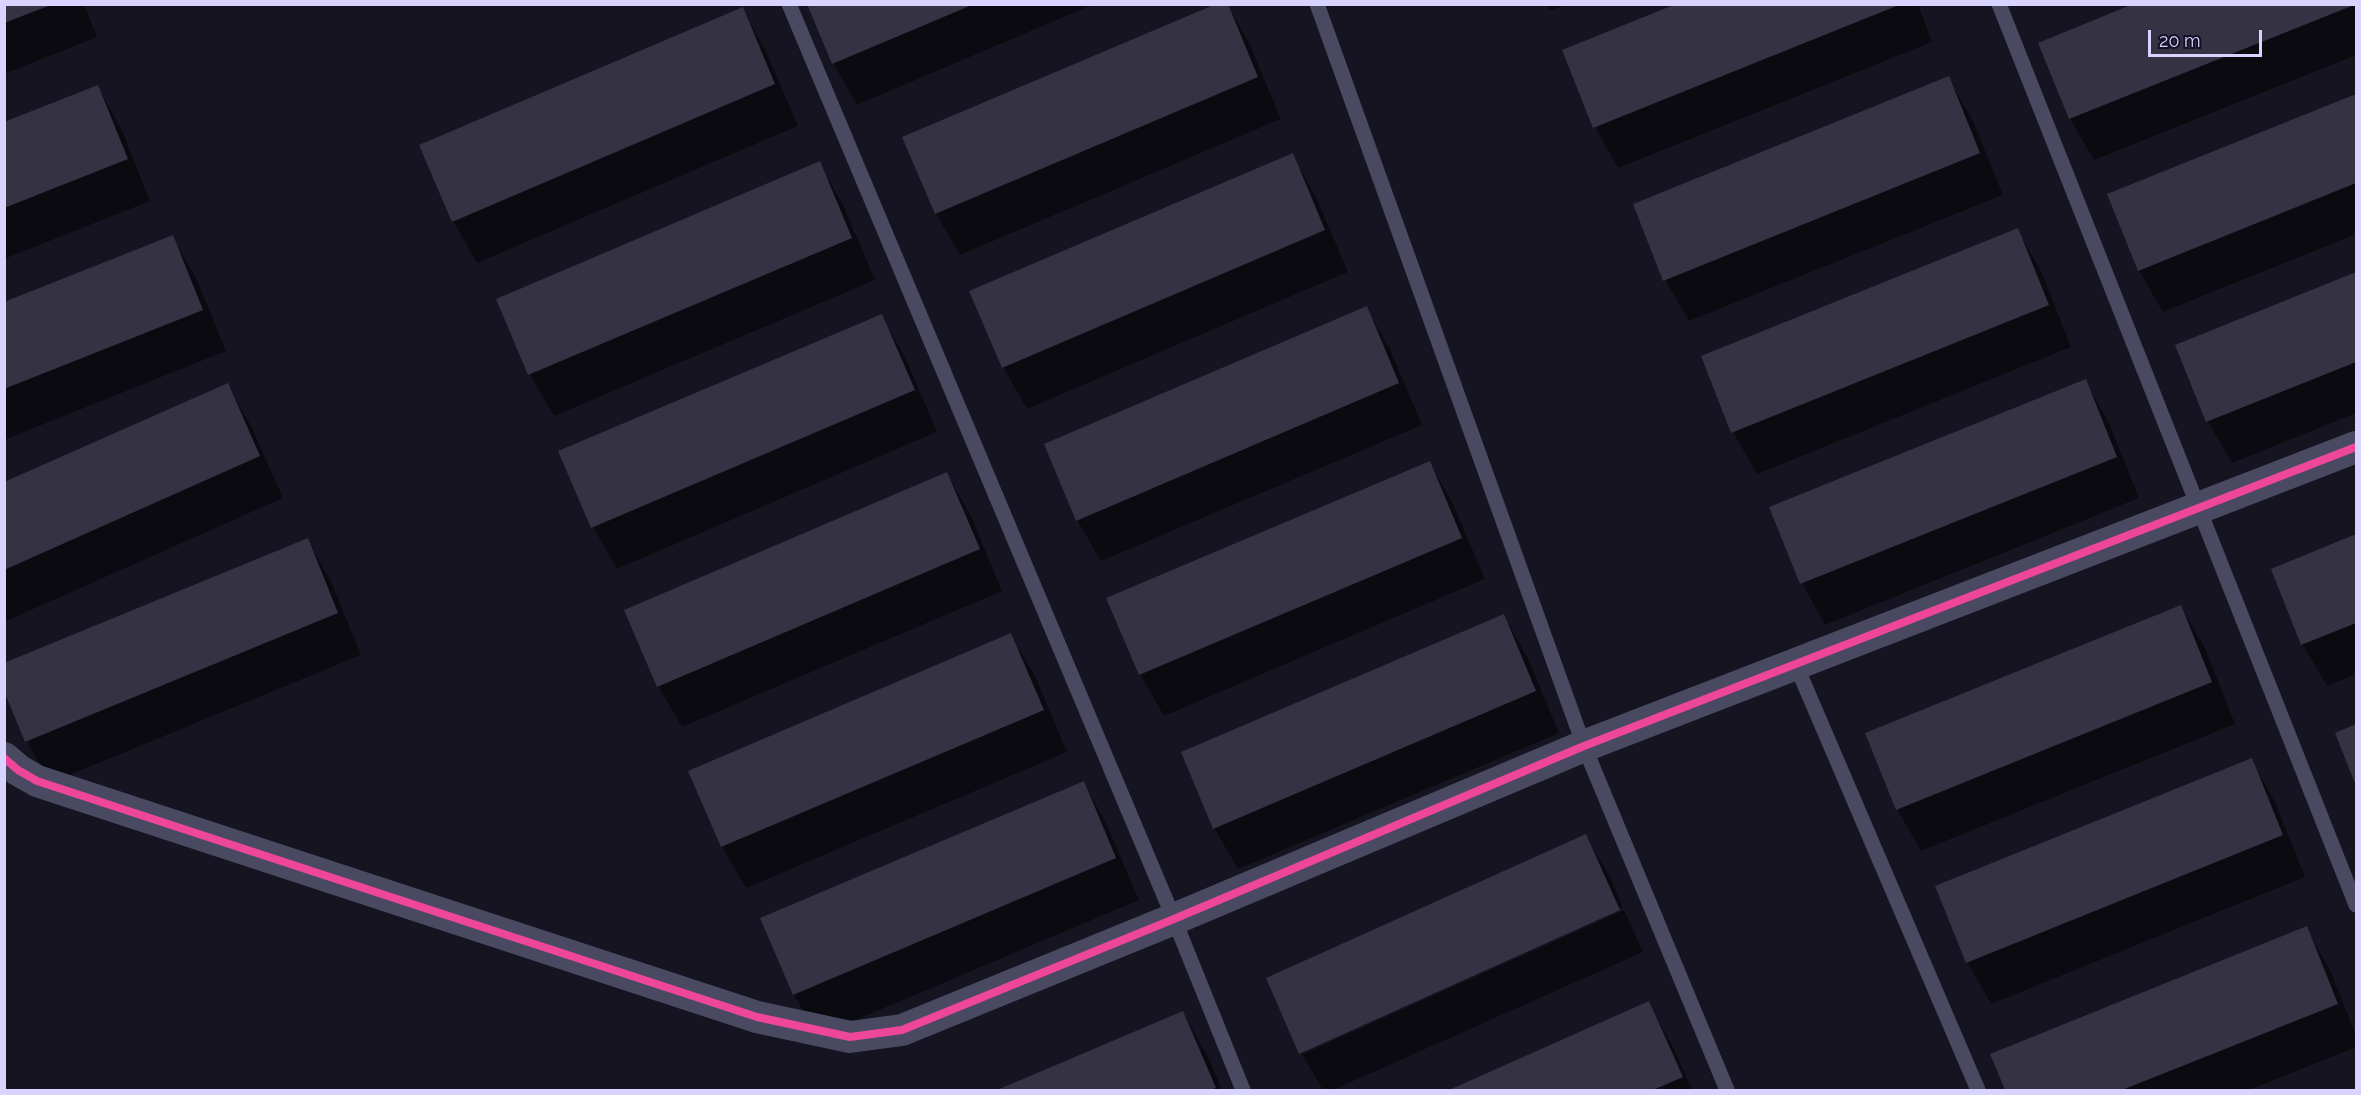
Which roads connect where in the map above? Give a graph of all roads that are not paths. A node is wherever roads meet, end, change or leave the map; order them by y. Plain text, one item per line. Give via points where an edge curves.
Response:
1 (789, 4) edge
2 (1317, 4) edge
3 (1999, 4) edge
4 (2356, 447) edge
5 (2199, 510) junction
6 (1796, 664) junction
7 (1584, 747) junction
8 (4, 758) edge
9 (2356, 905) edge
10 (1174, 919) junction
11 (1243, 1090) edge
12 (1726, 1090) edge
13 (1978, 1090) edge

1 - 10 lane
2 - 7 lane
3 - 5 lane
4 - 5 street
5 - 6 street
5 - 9 lane
6 - 7 street
6 - 13 lane
7 - 10 street
7 - 12 lane
8 - 10 street via 48,785 757,1017 850,1037 902,1030
10 - 11 lane

